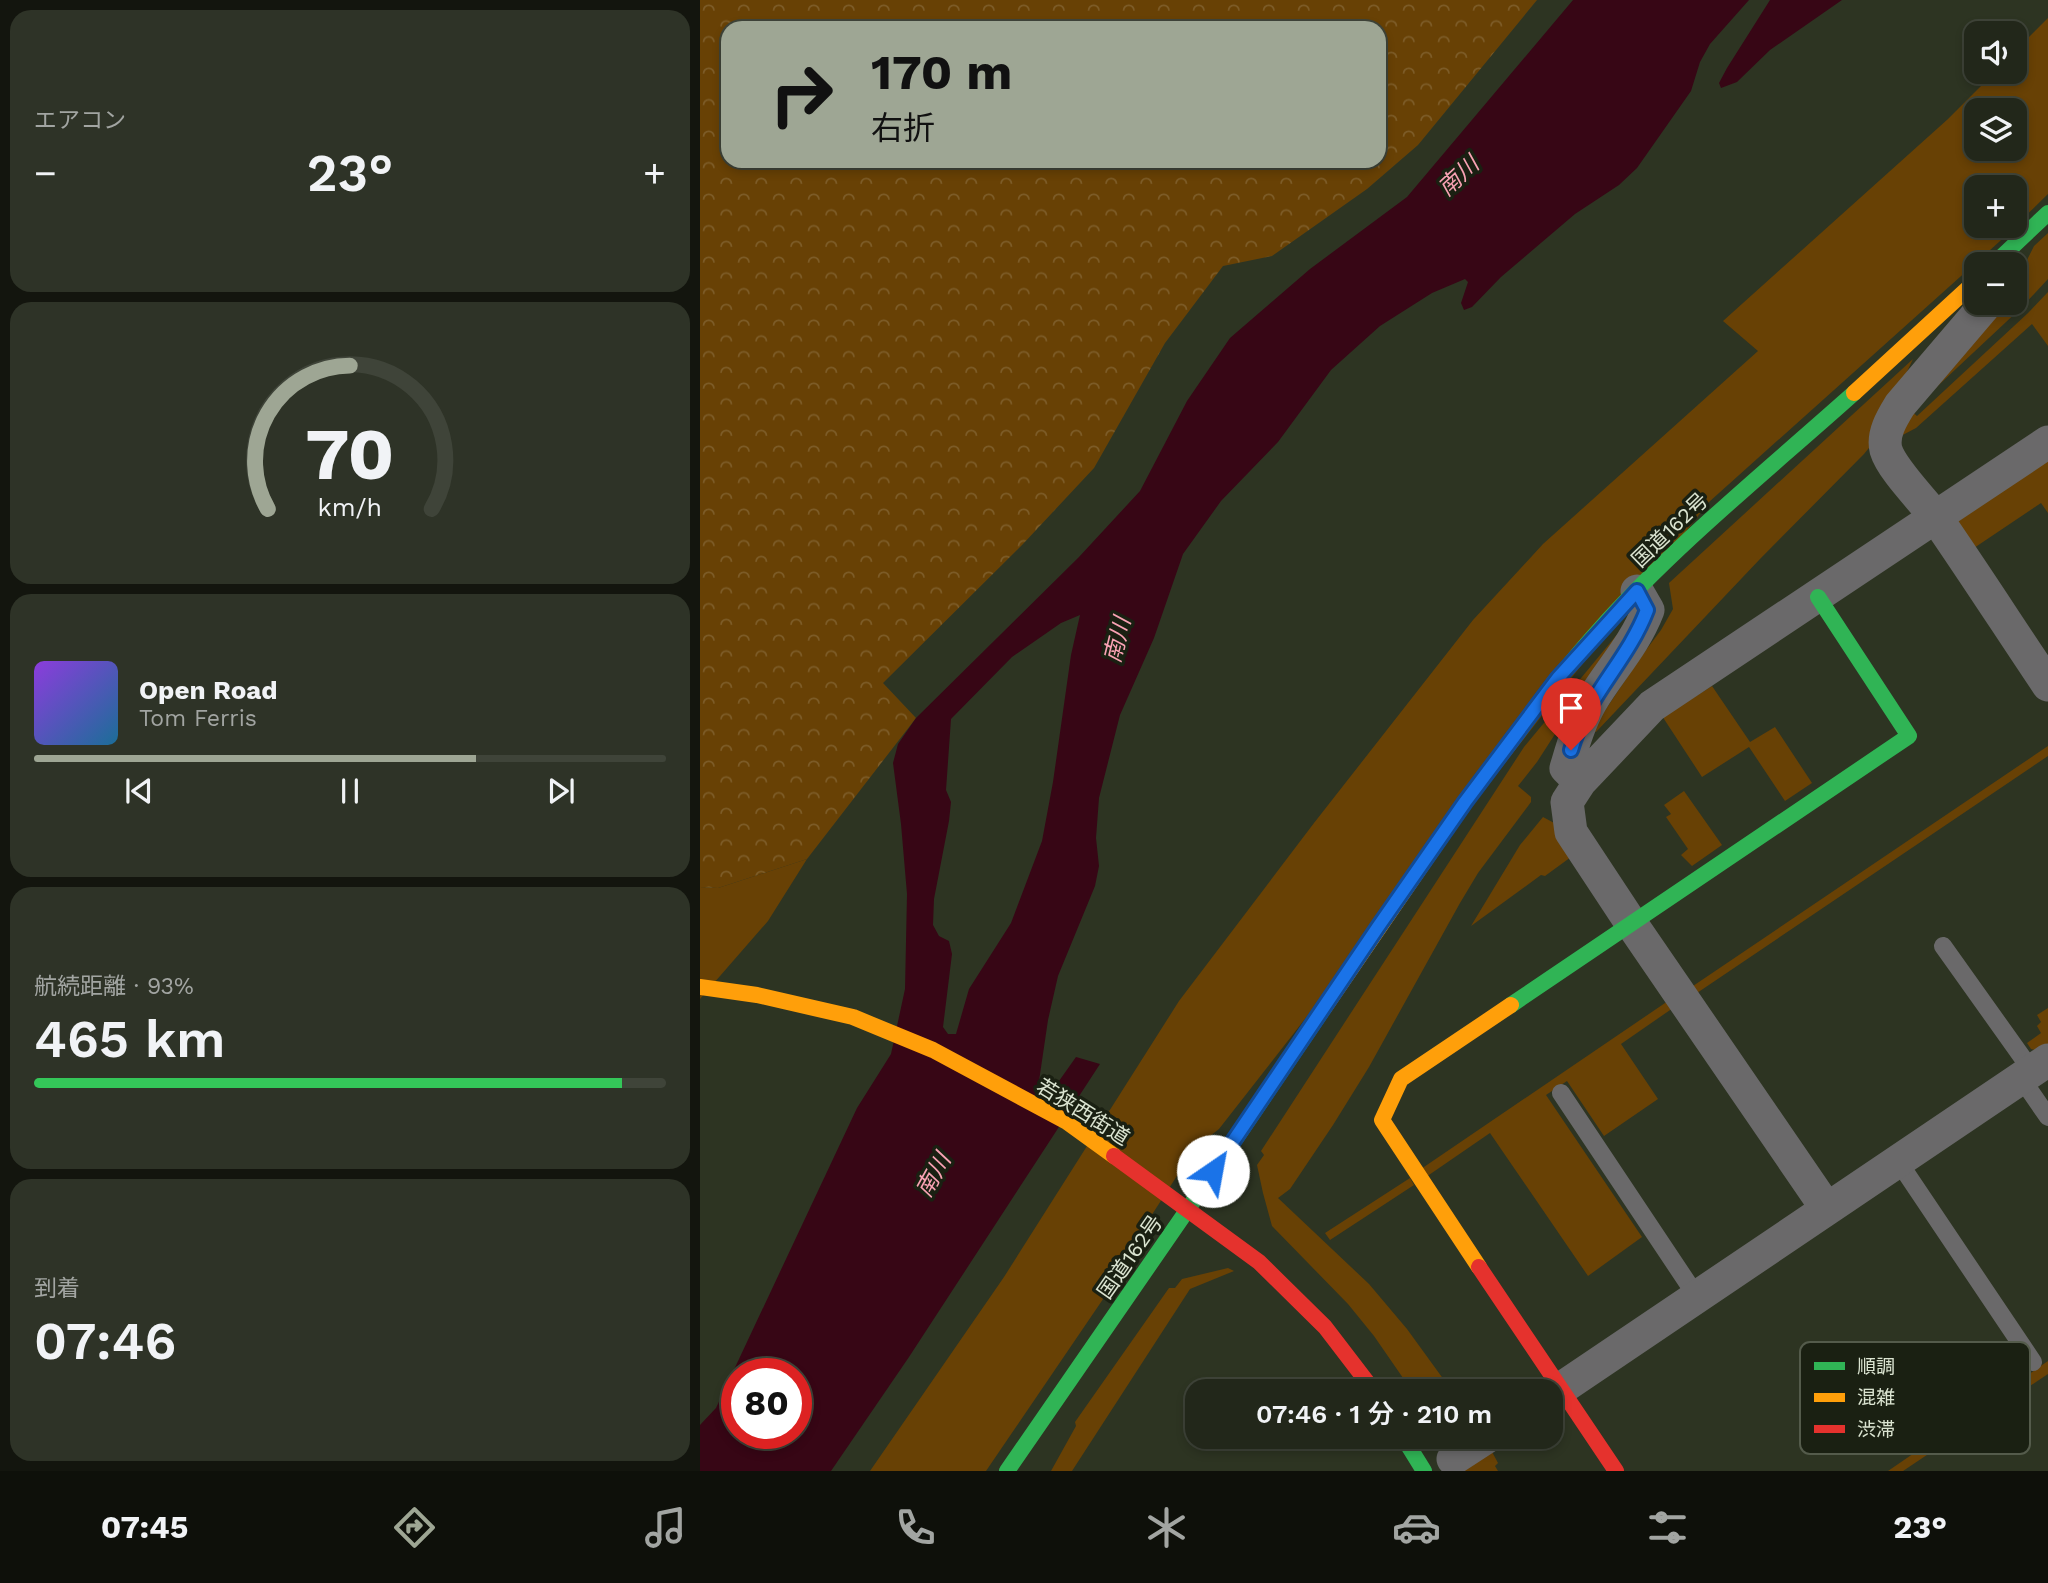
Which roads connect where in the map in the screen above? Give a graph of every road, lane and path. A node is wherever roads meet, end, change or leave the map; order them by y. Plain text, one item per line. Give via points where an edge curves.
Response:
1 (2048, 213) edge
2 (2011, 252) edge
3 (1964, 292) edge
4 (1977, 315) edge
5 (2048, 442) edge
6 (1936, 517) junction
7 (1637, 591) junction
8 (1818, 597) junction
9 (2048, 685) edge
10 (1580, 782) junction
11 (1631, 923) junction
12 (1943, 946) dead end
13 (700, 987) edge
14 (2034, 1069) edge
15 (1560, 1093) dead end
16 (2048, 1117) edge
17 (1898, 1161) junction
18 (1188, 1209) junction
19 (1826, 1209) junction
20 (1697, 1297) junction
21 (2020, 1342) edge
22 (2030, 1358) edge
23 (2033, 1362) dead end
24 (1365, 1379) edge
25 (1548, 1379) edge
26 (1563, 1387) edge
27 (1563, 1401) edge
28 (1418, 1449) edge
29 (1467, 1449) edge
30 (1438, 1465) edge
31 (1007, 1471) edge
32 (1616, 1471) edge

1 - 2 main road
3 - 7 main road, 国道162号
4 - 6 street via 1900,405 1886,435 1886,450 1893,464
5 - 6 street
6 - 8 street
6 - 9 street
7 - 10 street via 1647,610 1639,633 1576,732 1566,768
7 - 18 main road, 国道162号 via 1558,678 1465,802
8 - 10 street via 1651,706
8 - 11 main road via 1909,736
10 - 11 street via 1567,802 1572,832
11 - 19 street
11 - 25 main road via 1401,1079 1382,1120
12 - 14 lane
13 - 18 main road, 若狭西街道 via 853,1017 897,1034 1067,1122
14 - 16 lane
14 - 17 street
15 - 20 lane
17 - 19 street
17 - 21 lane
18 - 24 main road, 若狭西街道 via 1283,1284 1325,1327
18 - 31 main road, 国道162号
19 - 20 street
20 - 26 street
22 - 23 lane
27 - 32 main road
28 - 30 main road
29 - 30 street

